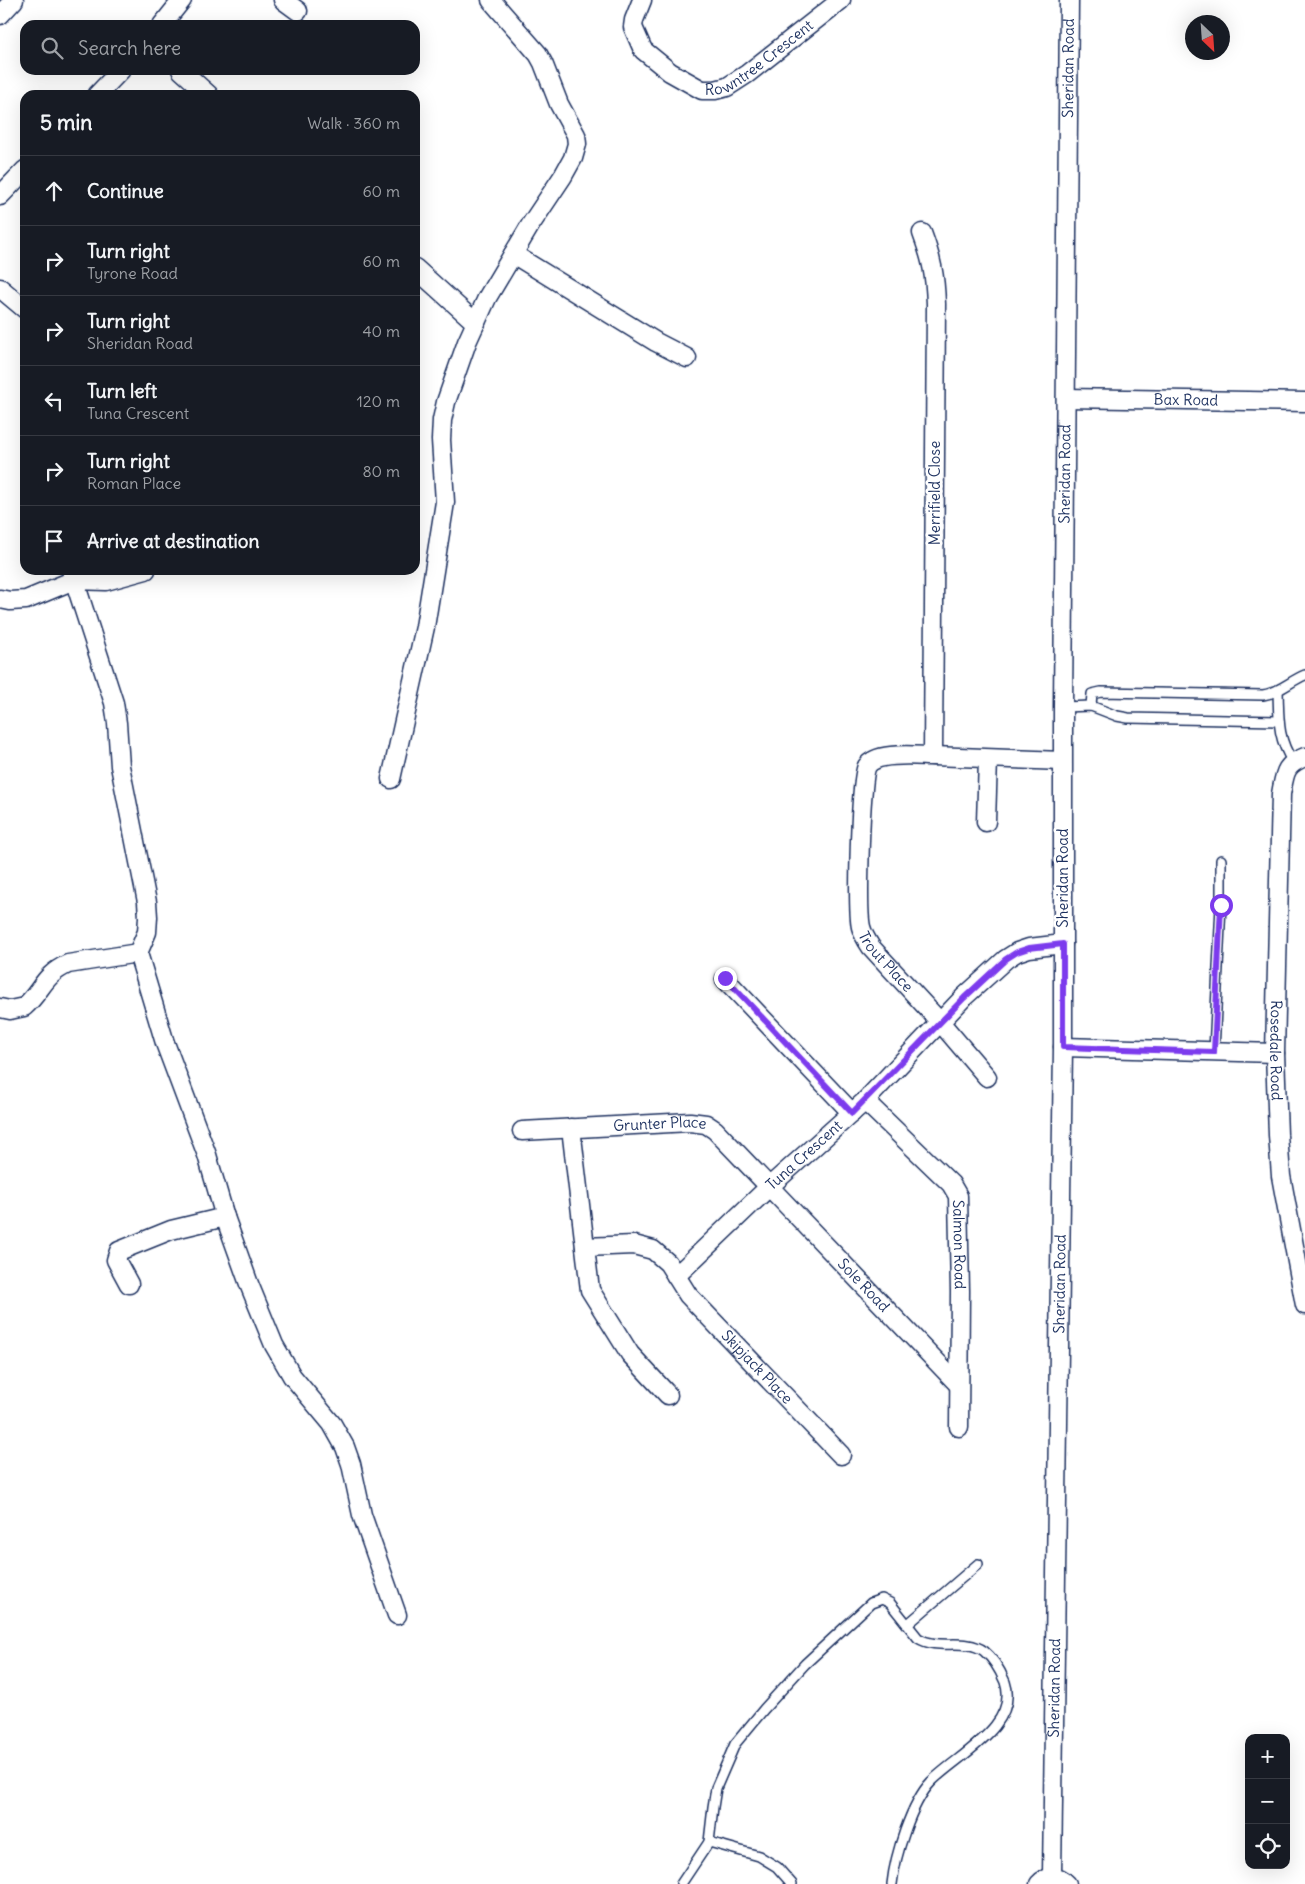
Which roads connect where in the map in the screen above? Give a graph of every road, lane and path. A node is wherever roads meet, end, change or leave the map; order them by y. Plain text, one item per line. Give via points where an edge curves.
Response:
1 (14, 0) edge
2 (182, 0) edge
3 (283, 0) edge
4 (491, 0) edge
5 (642, 0) edge
6 (841, 0) edge
7 (1069, 0) edge
8 (298, 11) dead end
9 (0, 15) edge
10 (166, 20) edge
11 (116, 75) edge
12 (187, 75) edge
13 (102, 90) edge
14 (203, 90) edge
15 (20, 175) edge
16 (0, 196) edge
17 (922, 233) dead end
18 (513, 254) junction
19 (420, 273) edge
20 (0, 288) edge
21 (20, 305) edge
22 (476, 323) junction
23 (687, 358) dead end
24 (1066, 398) junction
25 (1305, 402) edge
26 (72, 575) edge
27 (128, 575) edge
28 (2, 603) edge
29 (1305, 675) edge
30 (1278, 691) junction
31 (1063, 706) junction
32 (1091, 706) junction
33 (1279, 721) junction
34 (933, 756) junction
35 (988, 759) junction
36 (1299, 759) edge
37 (1062, 761) junction
38 (391, 779) dead end
39 (986, 822) dead end
40 (1220, 860) dead end
41 (1063, 944) junction
42 (138, 953) junction
43 (725, 978) dead end
44 (0, 1008) edge
45 (940, 1023) junction
46 (1063, 1047) junction
47 (1214, 1052) junction
48 (1275, 1053) junction
49 (986, 1077) dead end
50 (865, 1100) junction
51 (852, 1113) junction
52 (571, 1128) junction
53 (522, 1130) dead end
54 (770, 1186) junction
55 (225, 1217) junction
56 (585, 1247) junction
57 (676, 1276) junction
58 (129, 1284) dead end
59 (1305, 1305) edge
60 (958, 1384) junction
61 (668, 1394) dead end
62 (959, 1427) dead end
63 (841, 1456) dead end
64 (978, 1564) dead end
65 (397, 1614) dead end
66 (908, 1624) junction
67 (709, 1842) junction
68 (1053, 1881) edge
69 (681, 1884) edge
70 (792, 1884) edge
71 (892, 1884) edge

1 - 9 street
2 - 10 street
3 - 8 street
4 - 18 street via 538,54 576,134 577,144 563,176
5 - 6 street, Rowntree Crescent via 633,27 642,50 670,72 702,90 715,90 727,87 747,74
7 - 24 street, Sheridan Road
11 - 13 street
12 - 14 street
15 - 16 street
17 - 34 street, Merrifield Close via 932,259 936,304
18 - 22 street
18 - 23 street
19 - 22 street
20 - 21 street
22 - 38 street via 442,420 445,502 425,628
24 - 25 street, Bax Road
24 - 31 street, Sheridan Road
26 - 27 street via 106,581
26 - 28 street via 26,600
26 - 42 street via 103,667 117,723 122,774 147,902 146,932
29 - 30 lane
30 - 32 lane via 1264,696 1101,692 1092,694
30 - 33 lane
31 - 32 lane
31 - 37 street, Sheridan Road
32 - 33 lane via 1128,718
33 - 36 lane via 1283,743
34 - 35 street
34 - 45 street, Trout Place via 892,756 879,758 867,766 862,797 861,926 865,938
35 - 37 street
35 - 39 street
36 - 48 street, Rosedale Road via 1285,773 1281,794
37 - 41 street, Sheridan Road
40 - 47 lane
41 - 45 street, Tuna Crescent via 1029,948 1006,959
41 - 46 street, Sheridan Road
42 - 44 street via 68,964 46,978 24,1007
42 - 55 street via 165,1043 207,1155
43 - 51 street
45 - 49 street, Trout Place
45 - 50 street, Tuna Crescent
46 - 47 street
46 - 68 street, Sheridan Road
47 - 48 street
48 - 59 street, Rosedale Road via 1281,1176
50 - 51 street, Tuna Crescent
50 - 60 street, Salmon Road via 951,1184 958,1196
51 - 54 street, Tuna Crescent
52 - 53 street, Grunter Place
52 - 54 street, Grunter Place via 706,1124
52 - 56 street
54 - 57 street, Tuna Crescent
54 - 60 street, Sole Road
55 - 58 street via 171,1230 119,1251 116,1260
55 - 65 street via 274,1345 292,1376 332,1424 345,1447 376,1560
56 - 57 street via 646,1247 661,1256
56 - 61 street via 590,1290 600,1309 630,1354
57 - 63 street, Skipjack Place via 688,1296
60 - 62 street, Salmon Road
64 - 66 lane
66 - 67 lane via 890,1603 877,1600 794,1676 736,1744 716,1788
66 - 71 lane via 924,1642 967,1644 984,1651 1000,1670 1007,1688 1008,1703 997,1723 974,1747 931,1782 923,1794 897,1857
67 - 69 lane
67 - 70 lane via 759,1856 777,1867

